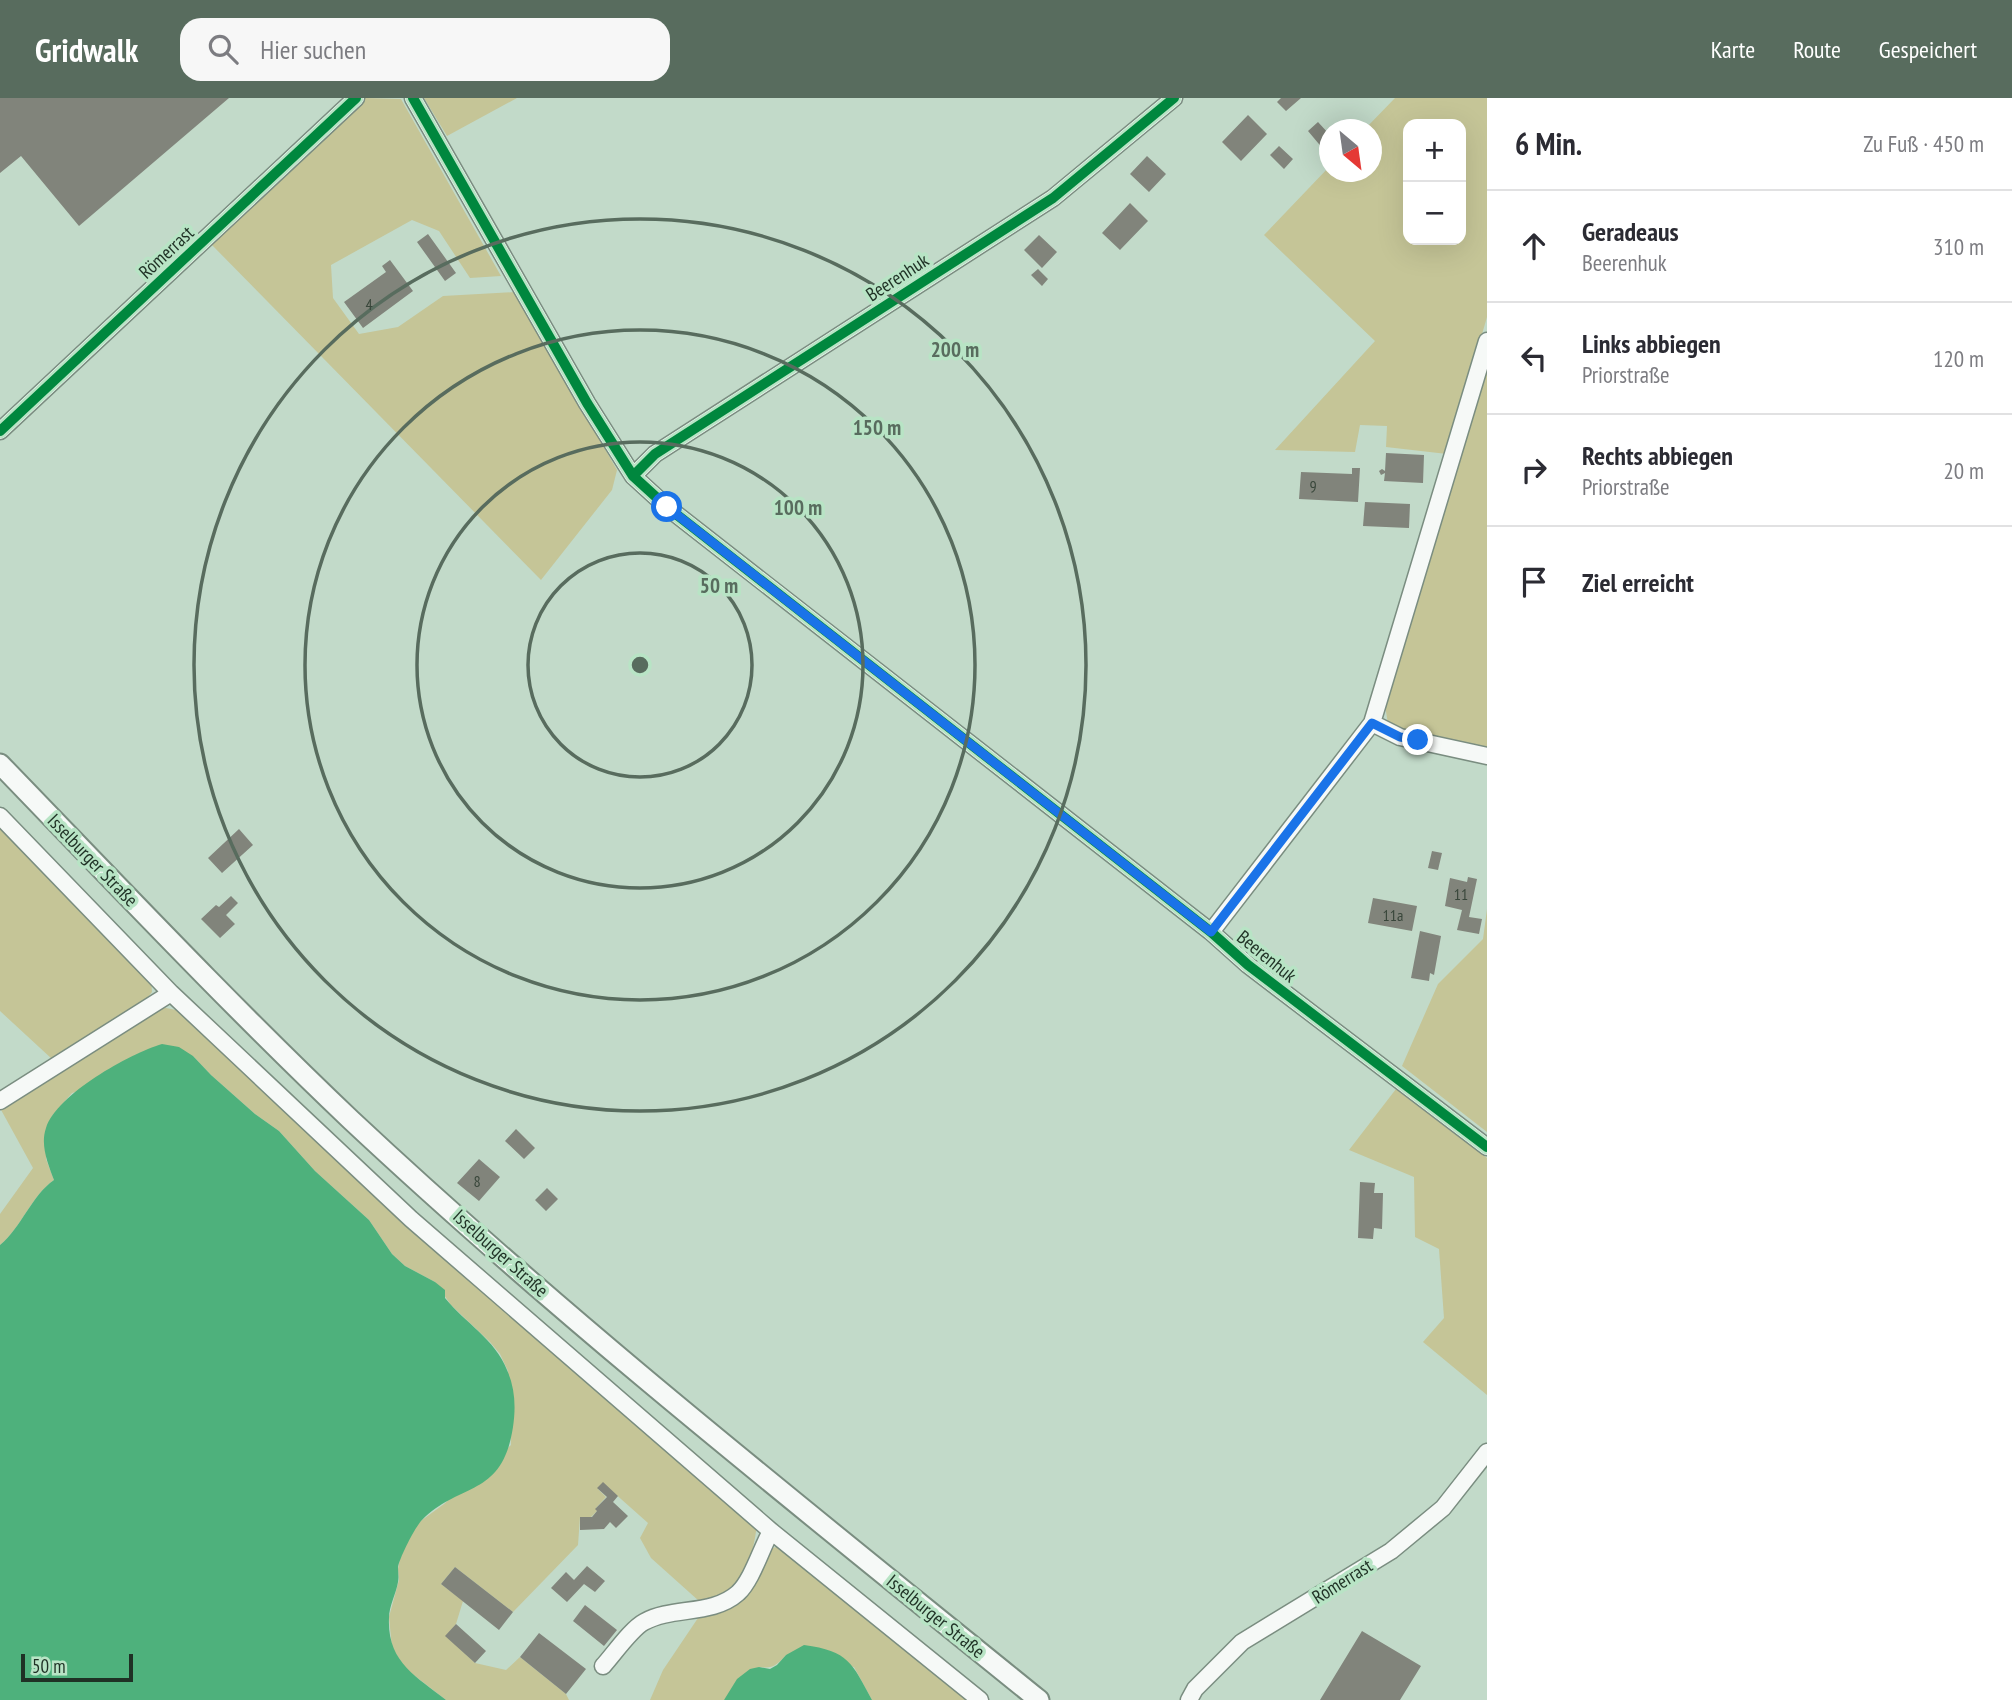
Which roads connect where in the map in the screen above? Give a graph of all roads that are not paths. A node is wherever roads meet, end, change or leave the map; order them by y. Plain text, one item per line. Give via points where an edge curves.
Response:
1 (356, 98) edge
2 (413, 98) edge
3 (1174, 98) edge
4 (1487, 341) edge
5 (0, 431) edge
6 (633, 476) junction
7 (1372, 723) junction
8 (1487, 757) edge
9 (0, 764) edge
10 (0, 816) edge
11 (1211, 932) junction
12 (171, 993) junction
13 (0, 1101) edge
14 (1487, 1147) edge
15 (1487, 1452) edge
16 (771, 1531) junction
17 (603, 1666) dead end
18 (980, 1700) edge
19 (1039, 1700) edge
20 (1189, 1700) edge

1 - 5 street, Römerrast
2 - 6 street, Beerenhuk via 580,392
3 - 6 street, Beerenhuk via 1053,198 655,454
4 - 7 street
6 - 11 street, Beerenhuk
7 - 8 street via 1400,737
7 - 11 street
9 - 19 main road, Isselburger Straße via 362,1130 704,1429
10 - 12 street
11 - 14 street, Beerenhuk
12 - 13 street
12 - 16 street via 411,1219
15 - 20 street, Römerrast via 1443,1508 1412,1535 1242,1642
16 - 17 street via 737,1594 705,1609 642,1623
16 - 18 street

